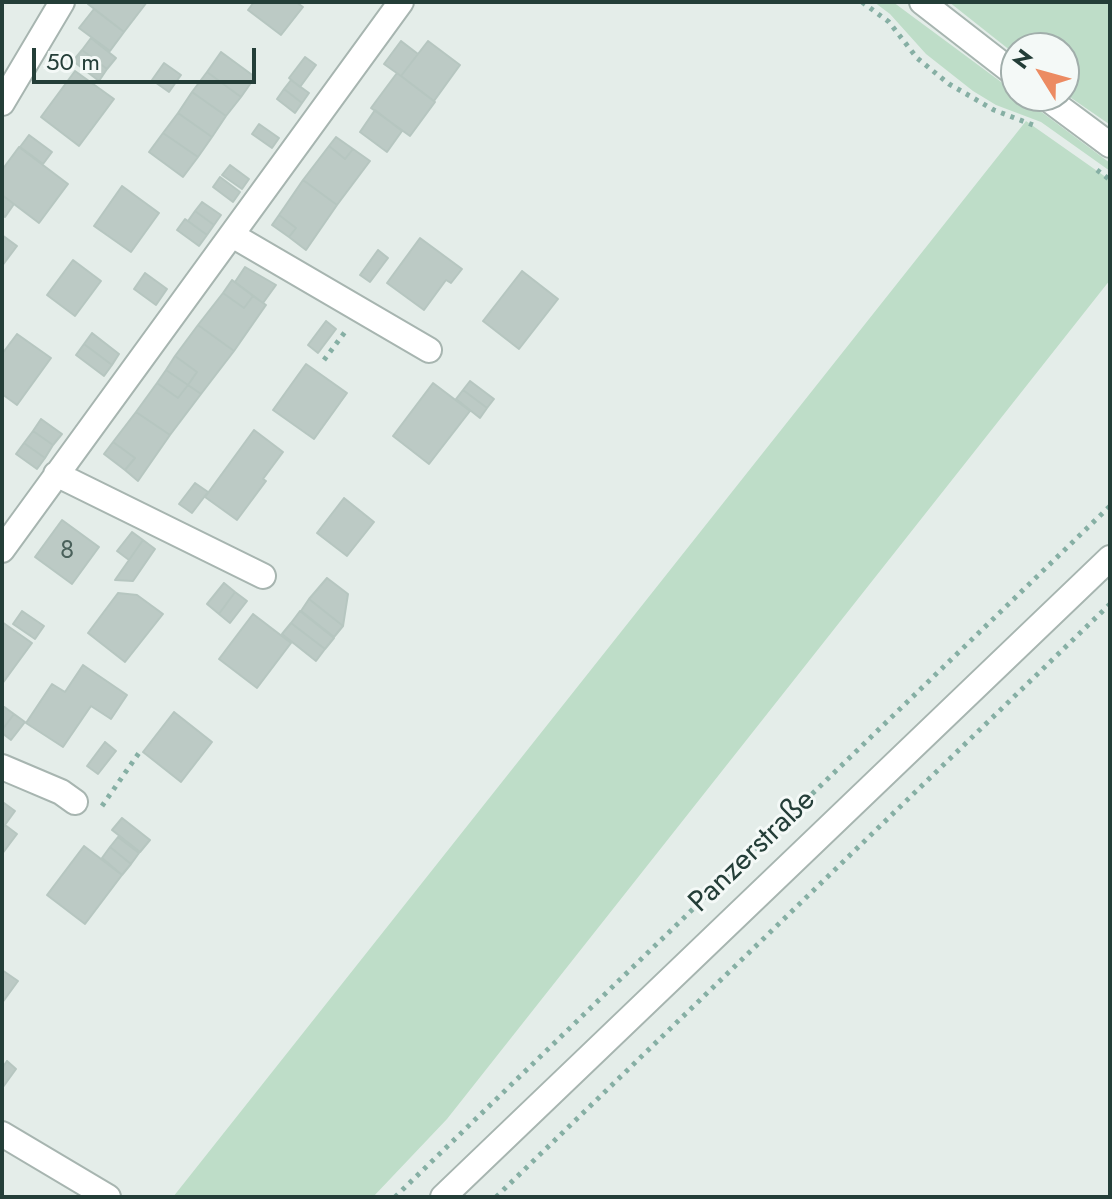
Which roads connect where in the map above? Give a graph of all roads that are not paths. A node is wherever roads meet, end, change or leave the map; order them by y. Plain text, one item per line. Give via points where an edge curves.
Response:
1 (62, 2) edge
2 (401, 2) edge
3 (922, 2) edge
4 (1000, 63) edge
5 (2, 103) edge
6 (1066, 112) edge
7 (1110, 145) edge
8 (232, 235) junction
9 (429, 350) dead end
10 (56, 474) junction
11 (2, 550) edge
12 (1110, 558) edge
13 (263, 576) dead end
14 (2, 767) edge
15 (75, 802) dead end
16 (2, 1134) edge
17 (108, 1197) edge
18 (443, 1197) edge

1 - 5 street
2 - 8 street
3 - 4 street
6 - 7 street
8 - 9 street
8 - 10 street
10 - 11 street
10 - 13 street
12 - 18 street, Panzerstraße
14 - 15 street
16 - 17 street

